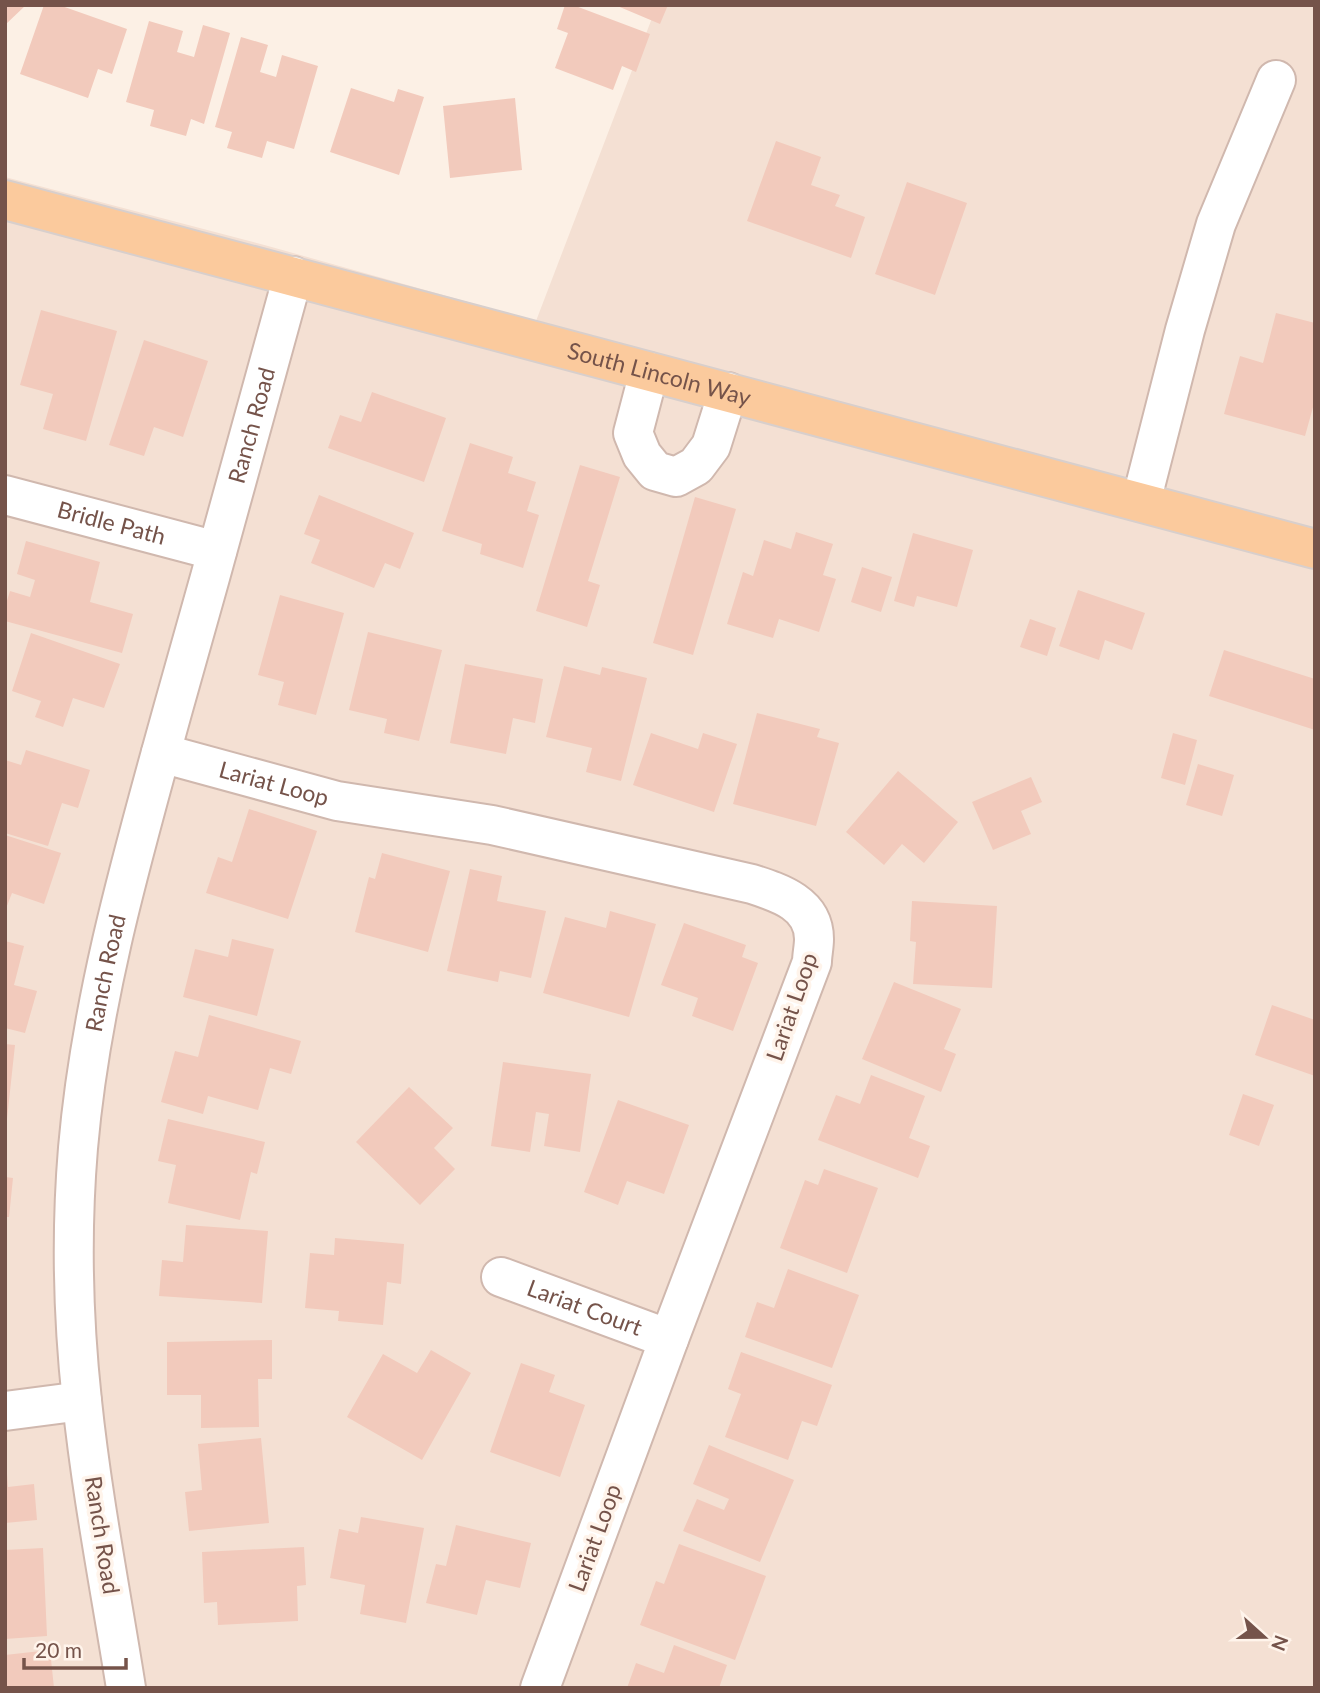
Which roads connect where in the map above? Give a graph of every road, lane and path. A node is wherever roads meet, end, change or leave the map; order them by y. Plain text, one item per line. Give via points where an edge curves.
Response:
1 (1276, 80) dead end
2 (5, 200) edge
3 (293, 276) junction
4 (649, 372) junction
5 (728, 392) junction
6 (5, 495) edge
7 (1141, 502) junction
8 (1315, 549) edge
9 (218, 551) junction
10 (161, 752) junction
11 (501, 1277) dead end
12 (669, 1339) junction
13 (82, 1401) junction
14 (5, 1411) edge
15 (126, 1688) edge
16 (540, 1688) edge

1 - 7 street via 1216,224
2 - 3 main road, South Lincoln Way
3 - 4 main road, South Lincoln Way
3 - 9 street, Ranch Road
4 - 5 main road, South Lincoln Way
4 - 5 street via 634,433 642,456 655,471 676,477 696,466 711,446
5 - 7 main road, South Lincoln Way
6 - 9 street, Bridle Path
7 - 8 main road, South Lincoln Way
9 - 10 street, Ranch Road
10 - 12 street, Lariat Loop via 337,801 492,825 752,884 782,893 807,913 814,937 811,962
10 - 13 street, Ranch Road via 106,960 89,1054 78,1149 74,1245
11 - 12 street, Lariat Court
12 - 16 street, Lariat Loop
13 - 14 street
13 - 15 street, Ranch Road

